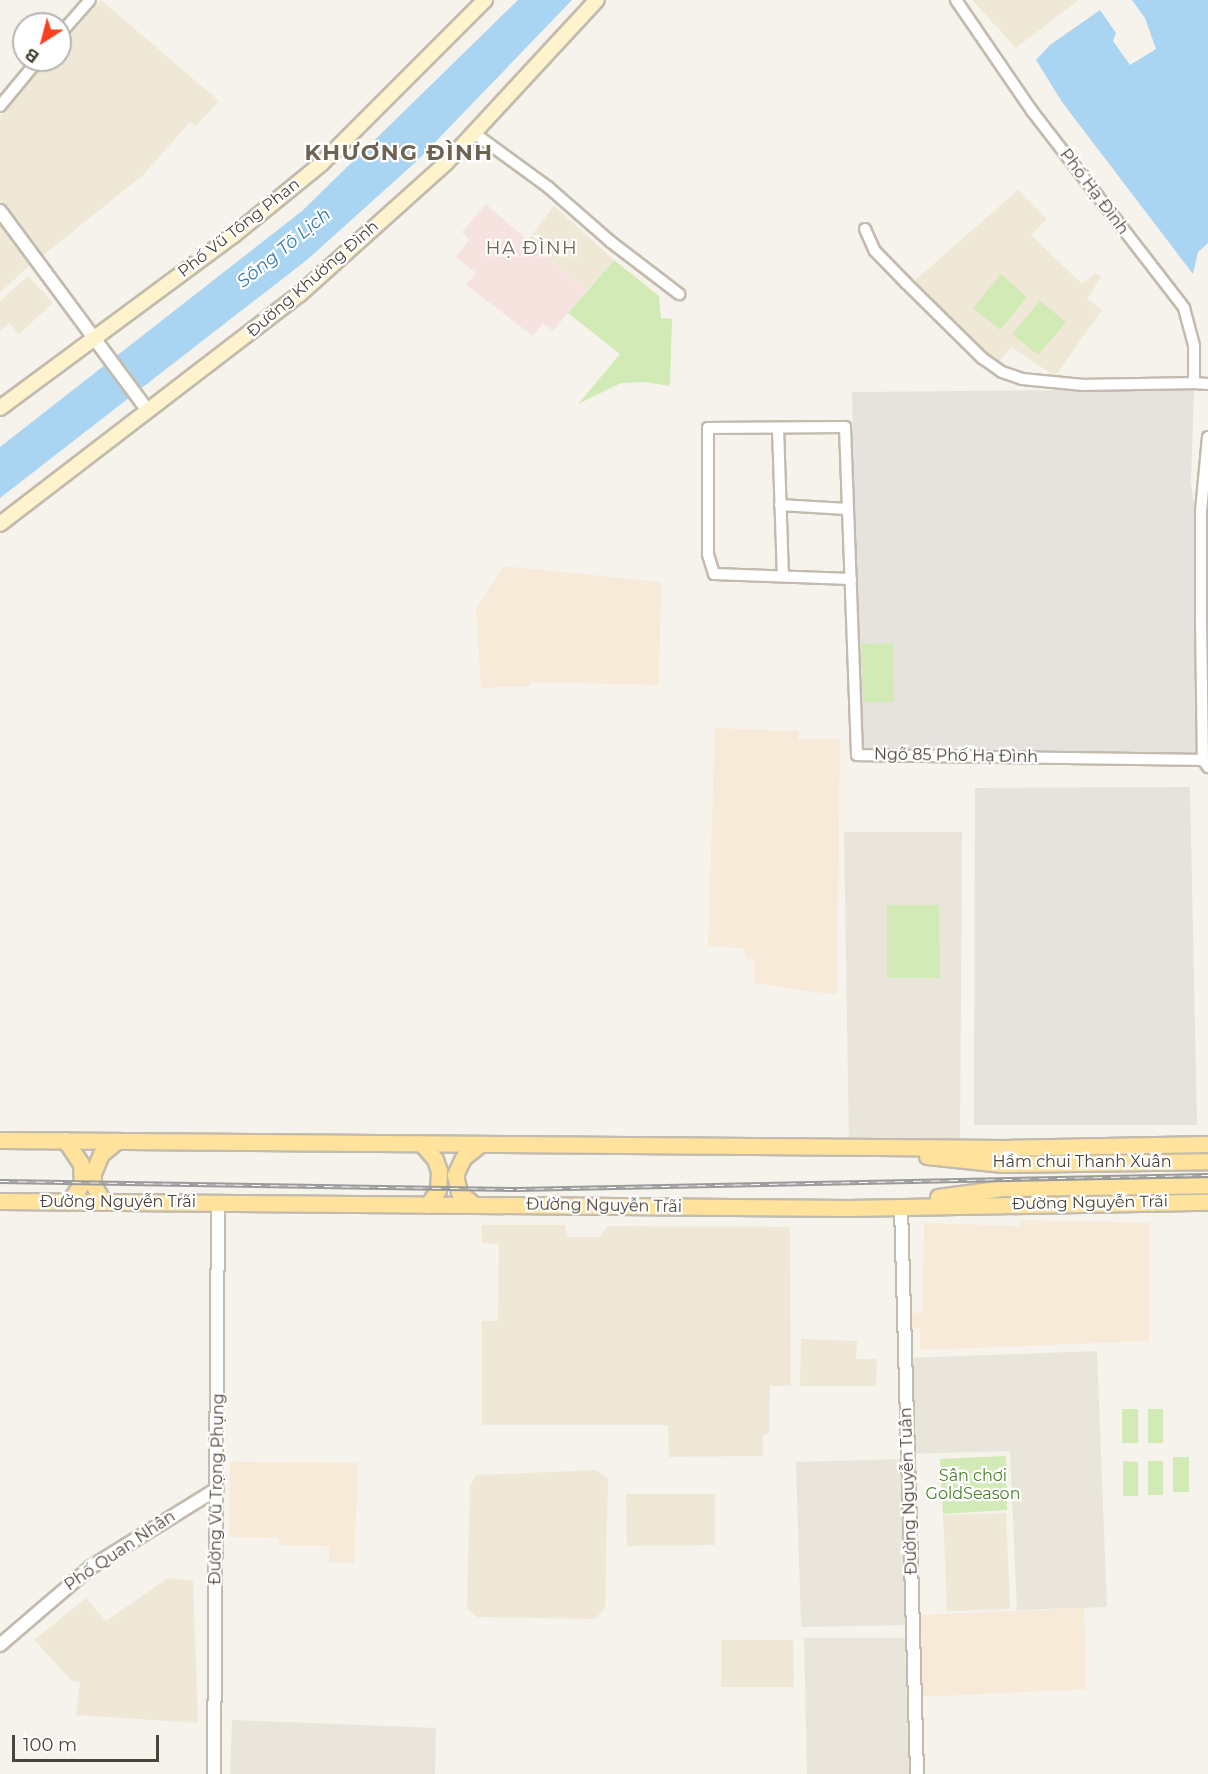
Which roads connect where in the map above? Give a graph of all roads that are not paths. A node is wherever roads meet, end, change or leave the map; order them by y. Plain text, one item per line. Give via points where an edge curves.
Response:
1 (90, 0) edge
2 (485, 0) edge
3 (597, 0) edge
4 (956, 0) edge
5 (72, 20) edge
6 (28, 72) edge
7 (0, 106) edge
8 (474, 134) junction
9 (0, 211) edge
10 (865, 229) dead end
11 (679, 294) dead end
12 (98, 341) junction
13 (1194, 382) junction
14 (1208, 384) edge
15 (144, 406) junction
16 (0, 408) edge
17 (777, 428) junction
18 (1208, 437) edge
19 (780, 505) junction
20 (847, 509) junction
21 (0, 524) edge
22 (783, 576) junction
23 (851, 579) junction
24 (1205, 763) edge
25 (0, 1140) edge
26 (64, 1140) junction
27 (117, 1140) junction
28 (421, 1143) junction
29 (480, 1144) junction
30 (1208, 1144) edge
31 (849, 1147) junction
32 (1208, 1161) edge
33 (1208, 1185) edge
34 (0, 1201) edge
35 (69, 1202) junction
36 (103, 1202) junction
37 (1208, 1202) edge
38 (218, 1203) junction
39 (428, 1205) junction
40 (474, 1205) junction
41 (901, 1207) junction
42 (848, 1209) junction
43 (218, 1489) junction
44 (0, 1645) edge
45 (214, 1774) edge
46 (916, 1774) edge

1 - 5 street
2 - 12 main road, Phố Vũ Tông Phan via 321,164
3 - 8 main road, Đường Khương Đình
4 - 13 street, Phố Hạ Đình via 1032,111 1184,308 1194,346
6 - 7 street
8 - 11 street via 548,187
8 - 15 main road, Đường Khương Đình via 270,320
9 - 12 street
10 - 13 street via 875,251 906,284 982,358 1002,372 1022,379 1084,385
12 - 15 street
12 - 16 main road, Phố Vũ Tông Phan
13 - 14 street
15 - 21 main road, Đường Khương Đình
17 - 19 street
17 - 20 street, Ngõ 85 Phố Hạ Đình via 845,427
17 - 22 street via 708,428 708,554 714,574
18 - 24 street via 1201,511
19 - 20 street
19 - 22 street
20 - 23 street, Ngõ 85 Phố Hạ Đình
22 - 23 street
23 - 24 street, Ngõ 85 Phố Hạ Đình via 857,755
25 - 26 main road
26 - 27 main road
26 - 35 main road via 81,1164 82,1183
27 - 28 main road
27 - 36 main road via 101,1154 93,1173 93,1184
28 - 29 main road
28 - 39 main road via 435,1159 439,1171 438,1190
29 - 31 main road
29 - 40 main road via 463,1158 455,1175 459,1192
30 - 31 main road
31 - 32 main road, Hầm chui Thanh Xuân via 1004,1164
33 - 42 main road, Hầm chui Thanh Xuân via 1004,1188
34 - 35 main road, Đường Nguyễn Trãi
35 - 36 main road, Đường Nguyễn Trãi
36 - 38 main road, Đường Nguyễn Trãi
37 - 41 main road, Đường Nguyễn Trãi
38 - 39 main road, Đường Nguyễn Trãi
38 - 43 street, Đường Vũ Trọng Phụng
39 - 40 main road, Đường Nguyễn Trãi
40 - 42 main road, Đường Nguyễn Trãi
41 - 42 main road, Đường Nguyễn Trãi
41 - 46 street, Đường Nguyễn Tuân
43 - 44 street, Phố Quan Nhân via 91,1567
43 - 45 street, Đường Vũ Trọng Phụng

